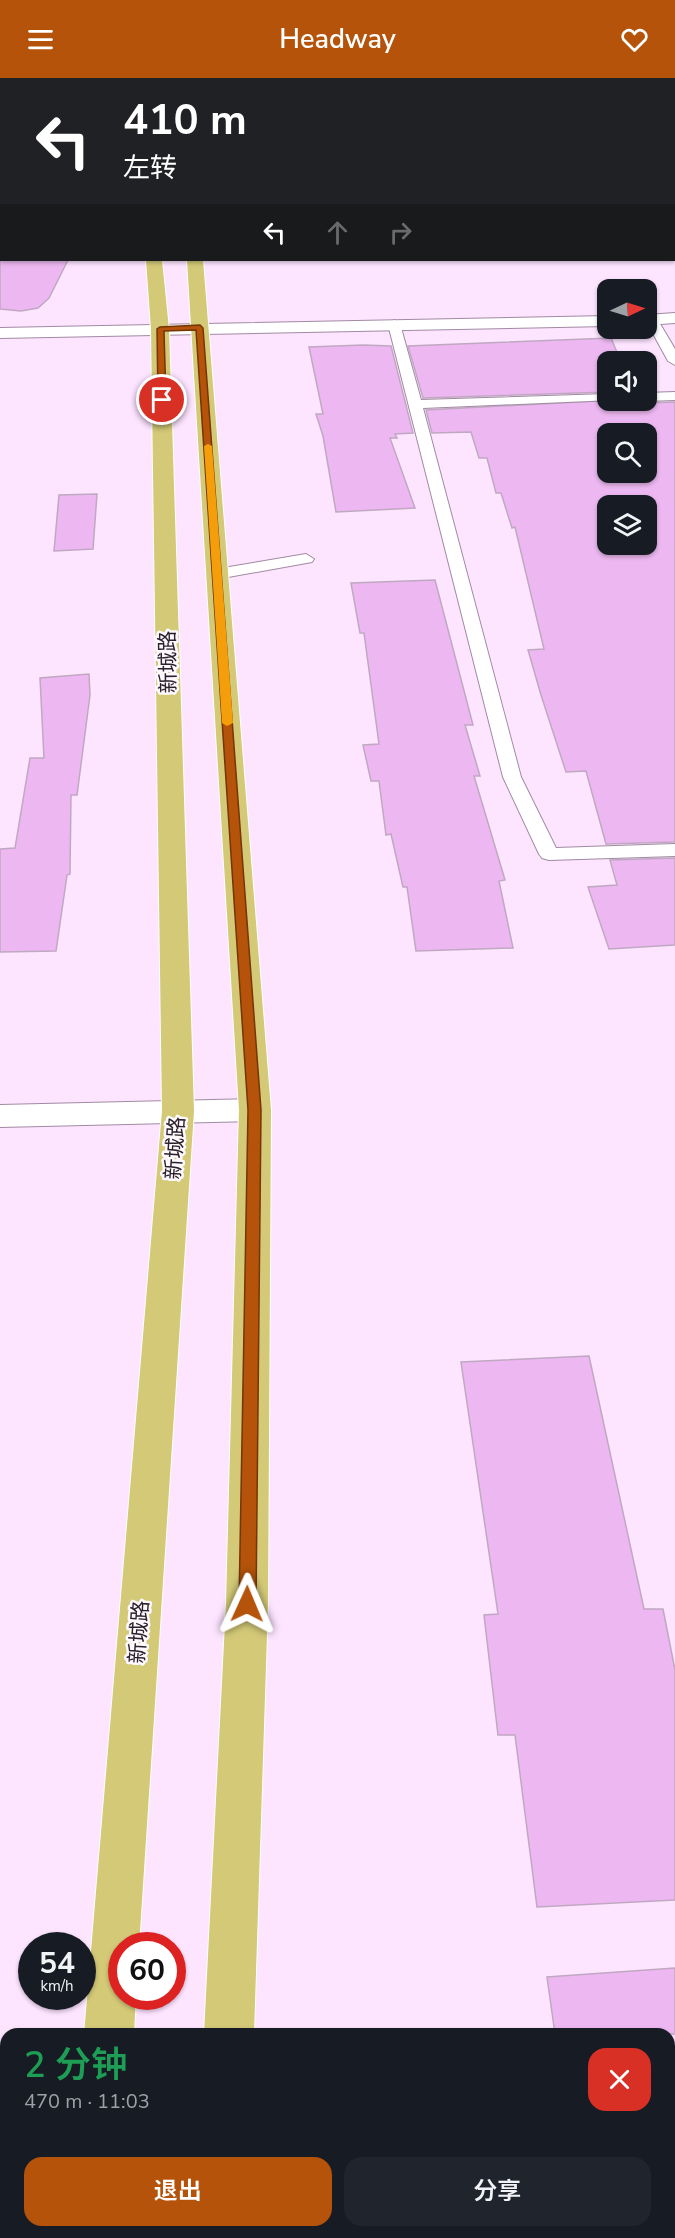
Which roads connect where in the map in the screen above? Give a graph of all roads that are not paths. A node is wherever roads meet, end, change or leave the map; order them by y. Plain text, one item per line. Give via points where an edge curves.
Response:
1 (154, 261) edge
2 (195, 261) edge
3 (675, 318) edge
4 (657, 319) edge
5 (597, 321) edge
6 (394, 324) junction
7 (200, 328) junction
8 (160, 329) junction
9 (0, 333) edge
10 (657, 333) edge
11 (675, 361) edge
12 (657, 396) edge
13 (675, 396) edge
14 (597, 398) edge
15 (415, 404) junction
16 (306, 560) dead end
17 (217, 574) junction
18 (675, 850) edge
19 (255, 1110) junction
20 (178, 1111) junction
21 (0, 1116) edge
22 (110, 2028) edge
23 (229, 2028) edge

1 - 8 main road, 新城路
2 - 7 main road
3 - 4 street
5 - 6 street
6 - 7 street
6 - 15 lane
7 - 8 street
7 - 17 main road
8 - 9 street
8 - 20 main road, 新城路
10 - 11 lane
12 - 13 lane
14 - 15 lane
15 - 18 lane via 512,777 549,854
16 - 17 lane
17 - 19 main road
19 - 20 street
19 - 23 main road via 247,1604
20 - 21 street
20 - 22 main road, 新城路

